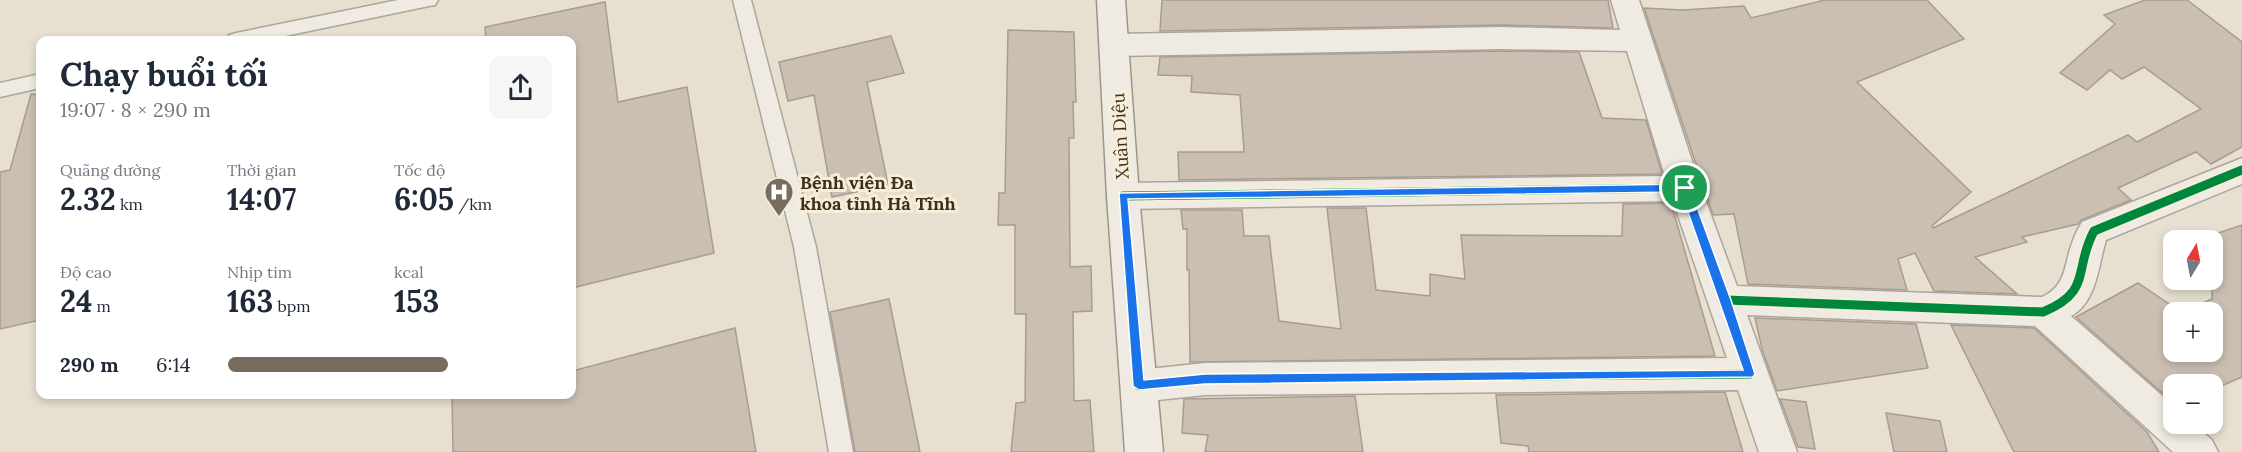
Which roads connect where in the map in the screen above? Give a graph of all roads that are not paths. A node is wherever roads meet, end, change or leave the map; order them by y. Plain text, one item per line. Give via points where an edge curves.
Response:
1 (429, 0) edge
2 (742, 0) edge
3 (1111, 0) edge
4 (1625, 0) edge
5 (255, 36) edge
6 (1638, 41) junction
7 (1115, 45) junction
8 (36, 82) edge
9 (0, 90) edge
10 (2242, 170) edge
11 (1685, 188) junction
12 (1122, 196) junction
13 (1726, 300) junction
14 (2043, 312) junction
15 (1750, 374) junction
16 (1139, 386) junction
17 (841, 452) edge
18 (1144, 452) edge
19 (1778, 452) edge
20 (2199, 452) edge

1 - 5 lane
2 - 17 lane via 805,247
3 - 7 street, Xuân Diệu
4 - 6 street
6 - 7 street via 1501,38
6 - 11 street
7 - 12 street, Xuân Diệu
8 - 9 lane
10 - 14 street via 2094,231 2086,242 2077,287 2066,302
11 - 12 street
11 - 13 street
12 - 16 street, Xuân Diệu
13 - 14 street
13 - 15 street
14 - 20 street
15 - 16 street via 1205,379
15 - 19 street
16 - 18 street, Xuân Diệu

